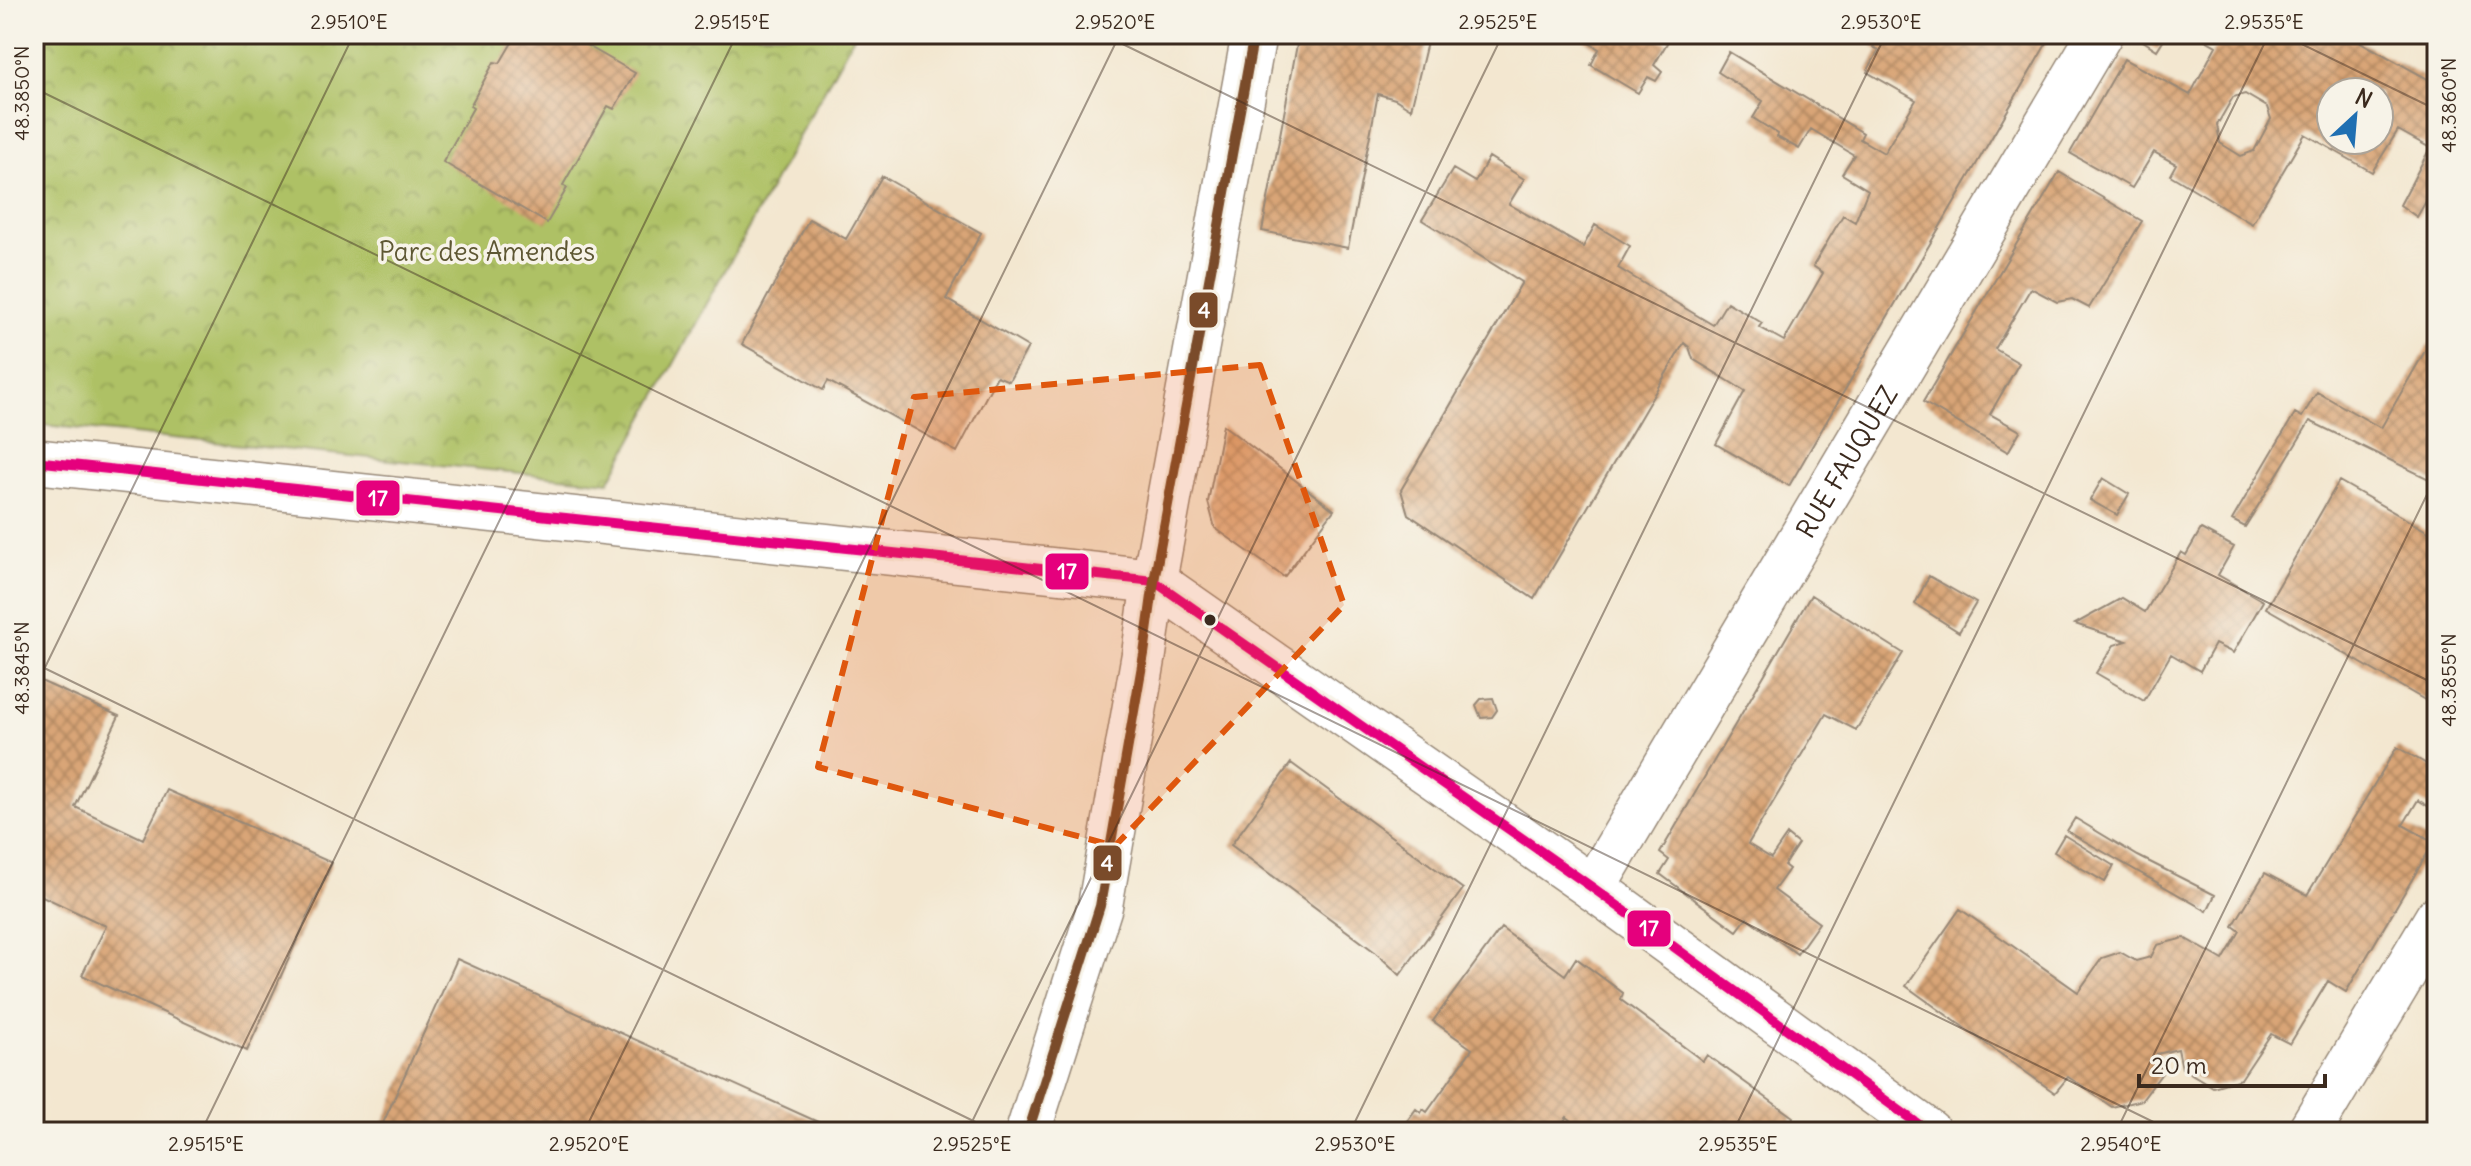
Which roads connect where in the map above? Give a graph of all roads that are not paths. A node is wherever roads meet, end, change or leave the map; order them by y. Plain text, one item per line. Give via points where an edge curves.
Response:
1 (1254, 34) edge
2 (2100, 34) edge
3 (34, 461) edge
4 (1154, 581) junction
5 (1593, 888) junction
6 (2437, 918) edge
7 (1028, 1132) edge
8 (1929, 1132) edge
9 (2309, 1132) edge

1 - 4 street
2 - 5 street, RUE FAUQUEZ
3 - 4 street
4 - 5 street
4 - 7 street via 1100,906
5 - 8 street
6 - 9 street

